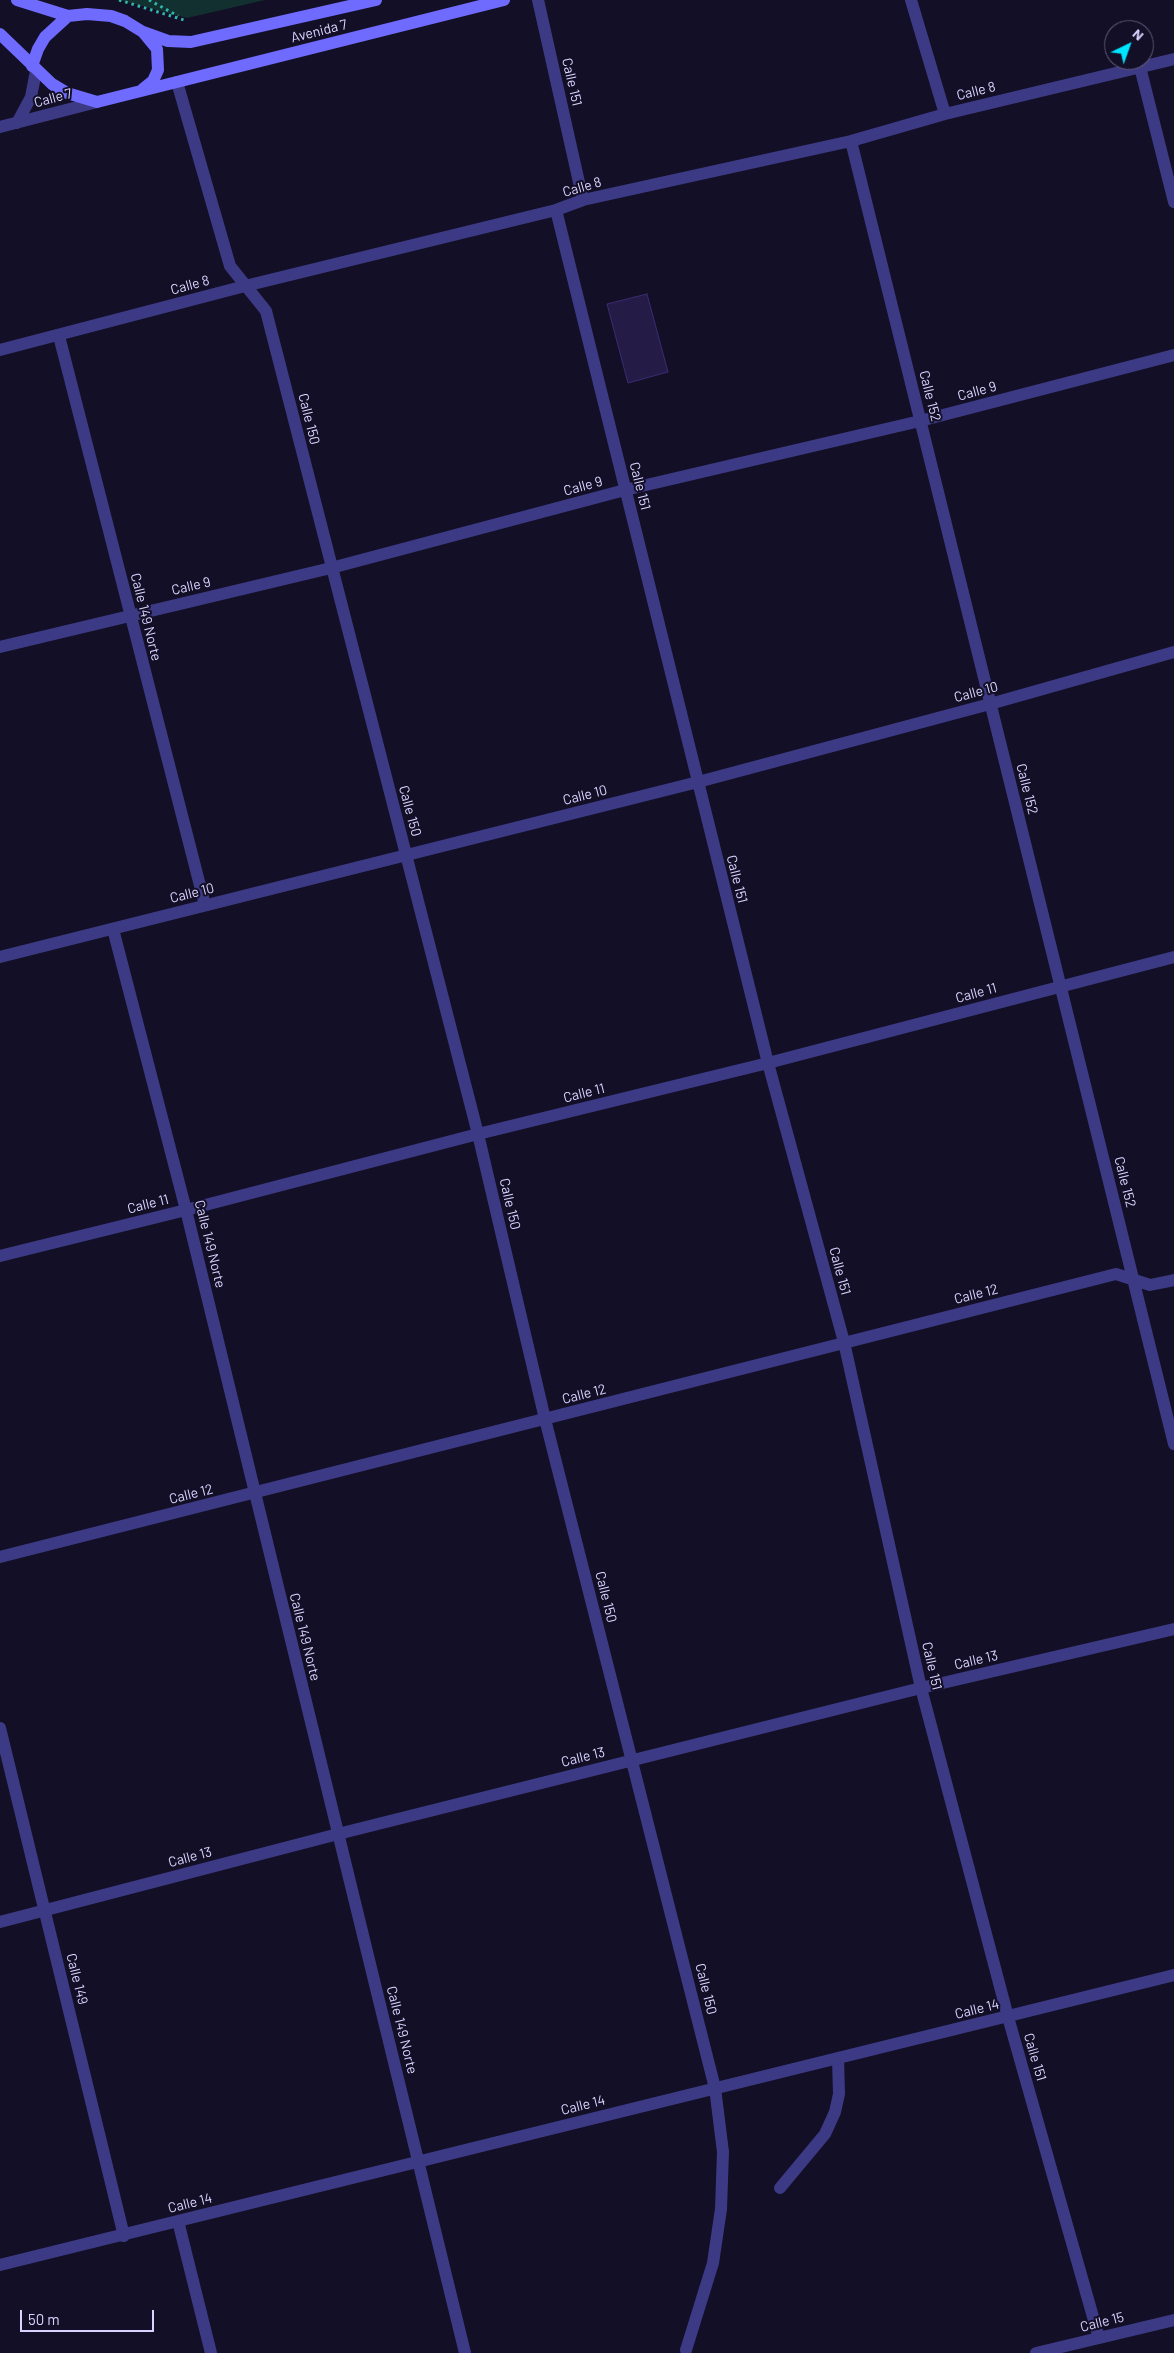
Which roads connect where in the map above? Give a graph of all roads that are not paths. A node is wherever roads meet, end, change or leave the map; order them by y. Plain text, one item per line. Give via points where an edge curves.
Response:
1 (17, 0) edge
2 (376, 0) edge
3 (504, 0) edge
4 (538, 0) edge
5 (911, 0) edge
6 (68, 16) junction
7 (143, 32) junction
8 (0, 34) edge
9 (1174, 59) edge
10 (1154, 64) edge
11 (34, 68) junction
12 (1128, 70) edge
13 (1141, 70) edge
14 (177, 82) junction
15 (142, 90) junction
16 (97, 102) junction
17 (945, 114) junction
18 (17, 123) junction
19 (0, 127) edge
20 (851, 141) junction
21 (583, 200) junction
22 (1174, 202) edge
23 (556, 210) junction
24 (245, 286) junction
25 (59, 336) junction
26 (0, 350) edge
27 (1174, 355) edge
28 (920, 422) junction
29 (625, 490) junction
30 (331, 568) junction
31 (130, 616) junction
32 (0, 647) edge
33 (1174, 652) edge
34 (990, 704) junction
35 (698, 782) junction
36 (406, 856) junction
37 (205, 905) junction
38 (113, 929) junction
39 (0, 957) edge
40 (1174, 957) edge
41 (1060, 986) junction
42 (768, 1063) junction
43 (478, 1134) junction
44 (186, 1210) junction
45 (0, 1256) edge
46 (1133, 1279) junction
47 (1174, 1280) edge
48 (844, 1342) junction
49 (545, 1419) junction
50 (1174, 1444) edge
51 (254, 1494) junction
52 (0, 1557) edge
53 (1174, 1629) edge
54 (921, 1688) junction
55 (0, 1728) edge
56 (633, 1760) junction
57 (338, 1834) junction
58 (45, 1911) junction
59 (0, 1922) edge
60 (1174, 1975) edge
61 (1008, 2017) junction
62 (838, 2058) junction
63 (715, 2088) junction
64 (420, 2162) junction
65 (780, 2188) dead end
66 (178, 2221) junction
67 (124, 2236) junction
68 (0, 2265) edge
69 (1174, 2320) edge
70 (1099, 2338) junction
71 (686, 2350) dead end
72 (211, 2353) edge
73 (466, 2353) edge
74 (1036, 2353) edge

1 - 6 main road
2 - 7 main road, Avenida 7 via 192,42 168,41
3 - 14 main road, Avenida 7
4 - 21 street, Calle 151
5 - 17 street
6 - 7 main road via 111,16
6 - 11 main road via 45,37 38,49
7 - 15 main road via 157,49 158,70 153,81
8 - 11 main road
9 - 10 street, Calle 8
11 - 16 main road via 67,93
11 - 18 street, Calle 7 via 31,97
12 - 17 street, Calle 8
13 - 22 street
14 - 15 main road, Avenida 7
14 - 24 street, Calle 150 via 230,266
15 - 16 main road
16 - 18 street, Calle 7
17 - 20 street, Calle 8
18 - 19 street, Calle 7
20 - 21 street, Calle 8
20 - 28 street, Calle 152
21 - 23 street, Calle 8
23 - 24 street, Calle 8
23 - 29 street, Calle 151
24 - 25 street, Calle 8
24 - 30 street, Calle 150 via 266,311
25 - 26 street, Calle 8
25 - 31 street, Calle 149 Norte
27 - 28 street, Calle 9
28 - 29 street, Calle 9
28 - 34 street, Calle 152
29 - 30 street, Calle 9
29 - 35 street, Calle 151
30 - 31 street, Calle 9
30 - 36 street, Calle 150
31 - 32 street, Calle 9
31 - 37 street, Calle 149 Norte
33 - 34 street, Calle 10
34 - 35 street, Calle 10
34 - 41 street, Calle 152
35 - 36 street, Calle 10
35 - 42 street, Calle 151
36 - 37 street, Calle 10
36 - 43 street, Calle 150
37 - 38 street, Calle 10
38 - 39 street, Calle 10
38 - 44 street, Calle 149 Norte
40 - 41 street, Calle 11
41 - 42 street, Calle 11
41 - 46 street, Calle 152
42 - 43 street, Calle 11
42 - 48 street, Calle 151
43 - 44 street, Calle 11
43 - 49 street, Calle 150
44 - 45 street, Calle 11
44 - 51 street, Calle 149 Norte
46 - 47 street, Calle 12 via 1150,1285
46 - 48 street, Calle 12 via 1116,1274
46 - 50 street, Calle 152
48 - 49 street, Calle 12
48 - 54 street, Calle 151
49 - 51 street, Calle 12
49 - 56 street, Calle 150
51 - 52 street, Calle 12
51 - 57 street, Calle 149 Norte
53 - 54 street, Calle 13
54 - 56 street, Calle 13
54 - 61 street, Calle 151
55 - 58 street, Calle 149
56 - 57 street, Calle 13
56 - 63 street, Calle 150
57 - 58 street, Calle 13
57 - 64 street, Calle 149 Norte
58 - 59 street, Calle 13
58 - 67 street, Calle 149
60 - 61 street, Calle 14
61 - 62 street, Calle 14
61 - 70 street, Calle 151
62 - 63 street, Calle 14
62 - 65 street via 839,2094 835,2112 825,2134
63 - 64 street, Calle 14
63 - 71 street, Calle 150 via 723,2152 721,2209 713,2263
64 - 66 street, Calle 14
64 - 73 street, Calle 149 Norte
66 - 67 street, Calle 14
66 - 72 street
67 - 68 street, Calle 14
69 - 70 street, Calle 15
70 - 74 street, Calle 15

